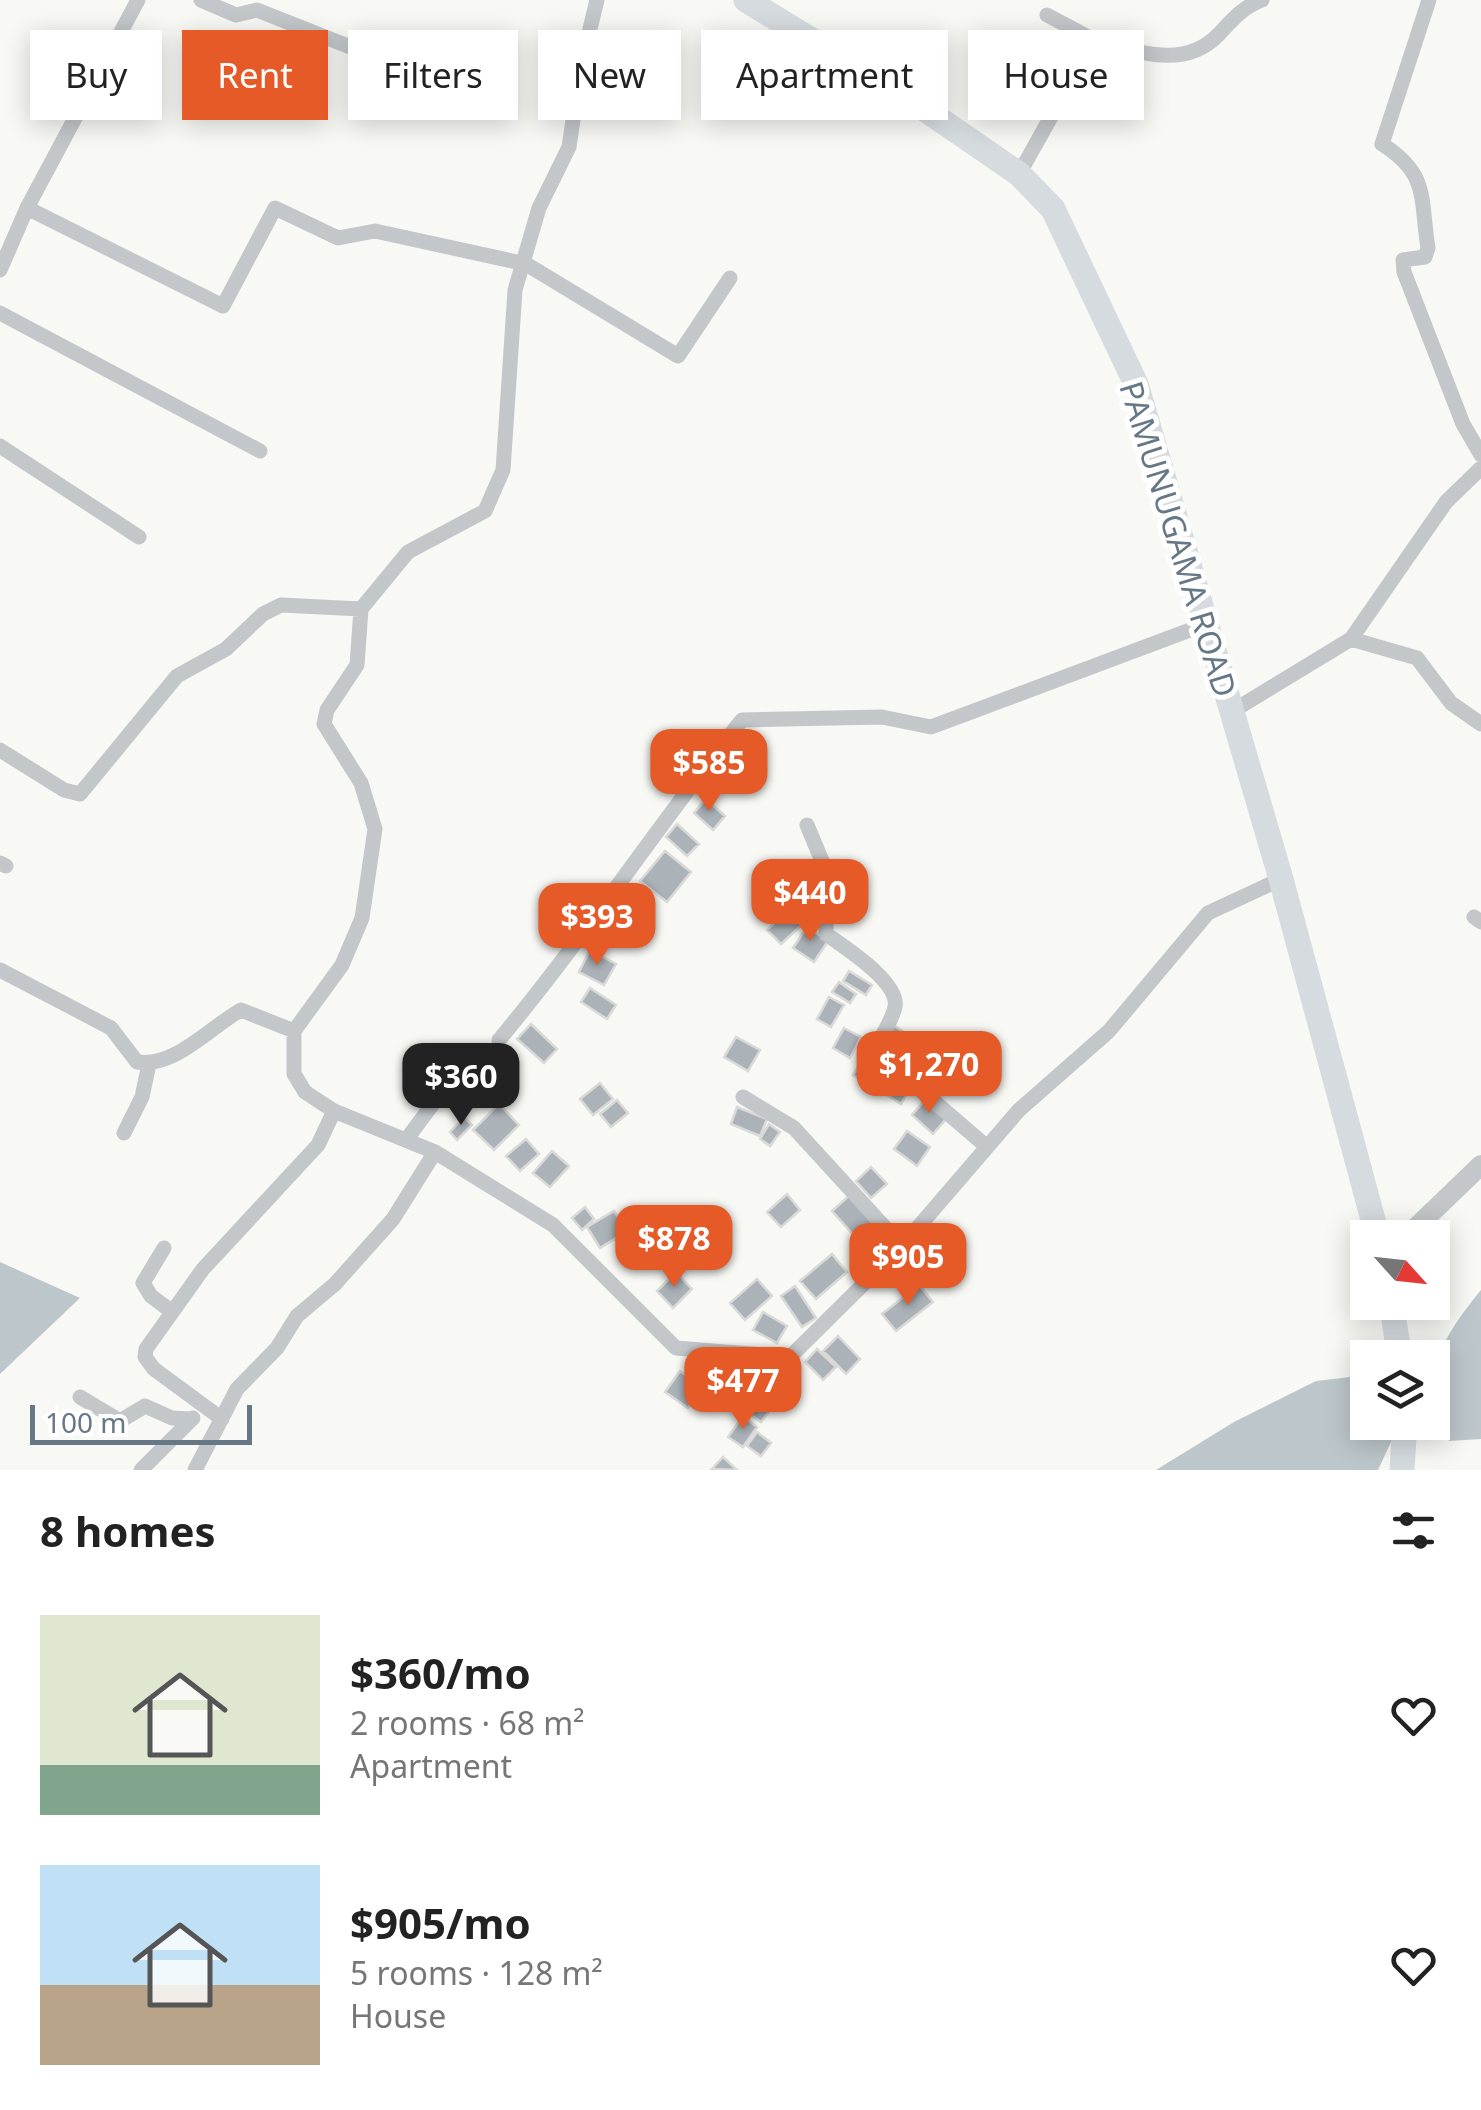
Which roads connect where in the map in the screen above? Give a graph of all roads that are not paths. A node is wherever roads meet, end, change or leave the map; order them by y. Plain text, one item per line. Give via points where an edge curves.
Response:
1 (138, 0) edge
2 (201, 0) edge
3 (597, 0) edge
4 (746, 0) edge
5 (1429, 0) edge
6 (1256, 1) edge
7 (1048, 16) dead end
8 (1075, 30) edge
9 (348, 46) edge
10 (1144, 52) edge
11 (1049, 120) edge
12 (1019, 174) junction
13 (27, 208) junction
14 (526, 264) junction
15 (0, 270) edge
16 (730, 278) dead end
17 (0, 313) edge
18 (0, 446) edge
19 (260, 451) dead end
20 (1481, 455) edge
21 (1481, 468) edge
22 (139, 538) dead end
23 (361, 609) junction
24 (1206, 624) junction
25 (1351, 639) junction
26 (1231, 712) junction
27 (1481, 724) edge
28 (0, 750) edge
29 (807, 825) dead end
30 (1282, 879) junction
31 (0, 970) edge
32 (294, 1031) junction
33 (499, 1040) dead end
34 (150, 1064) junction
35 (447, 1086) dead end
36 (743, 1098) dead end
37 (334, 1112) junction
38 (124, 1133) dead end
39 (406, 1140) junction
40 (986, 1146) junction
41 (435, 1152) junction
42 (1481, 1165) edge
43 (1373, 1220) edge
44 (1423, 1220) edge
45 (902, 1246) junction
46 (164, 1248) dead end
47 (171, 1311) junction
48 (80, 1396) dead end
49 (198, 1414) junction
50 (222, 1418) junction
51 (141, 1470) edge
52 (194, 1470) edge

1 - 13 street
2 - 9 street via 236,15 254,8
3 - 14 street via 569,147 539,208
4 - 12 main road, PAMUNUGAMA ROAD
5 - 20 street via 1382,144 1419,176 1428,248 1425,257 1403,260 1403,266
6 - 10 street via 1199,52
7 - 8 street
11 - 12 street
12 - 24 main road, PAMUNUGAMA ROAD via 1053,208 1136,384
13 - 14 street via 222,306 275,208 338,238 375,230
13 - 15 street
14 - 16 street via 678,356
14 - 23 street via 515,290 503,470 485,511 408,552
17 - 19 street
18 - 22 street
21 - 25 street via 1446,502
23 - 28 street via 281,605 263,614 226,649 176,676 80,794
23 - 32 street via 356,665 324,724 374,816 362,918 342,965
24 - 26 main road, PAMUNUGAMA ROAD
24 - 33 street via 931,728 882,717 742,720 562,966
25 - 26 street
25 - 27 street via 1417,658 1451,703
26 - 30 main road, PAMUNUGAMA ROAD
29 - 40 street via 827,873 826,934 880,974 894,996 896,1006 874,1050
30 - 40 street via 1208,912 1109,1031
30 - 43 main road, PAMUNUGAMA ROAD
31 - 34 street via 111,1028 132,1058
32 - 34 street via 241,1010
32 - 37 street via 294,1074 305,1092
34 - 38 street
35 - 39 street
36 - 45 street via 794,1128
37 - 39 street
37 - 47 street via 318,1145
39 - 41 street
40 - 45 street
41 - 45 street via 552,1225 676,1348 790,1357
41 - 50 street via 393,1218 336,1284 296,1316
42 - 44 street
46 - 47 street via 143,1283
47 - 49 street via 145,1357
48 - 49 street via 120,1422 145,1406 172,1418
49 - 50 street
49 - 51 street
50 - 52 street

